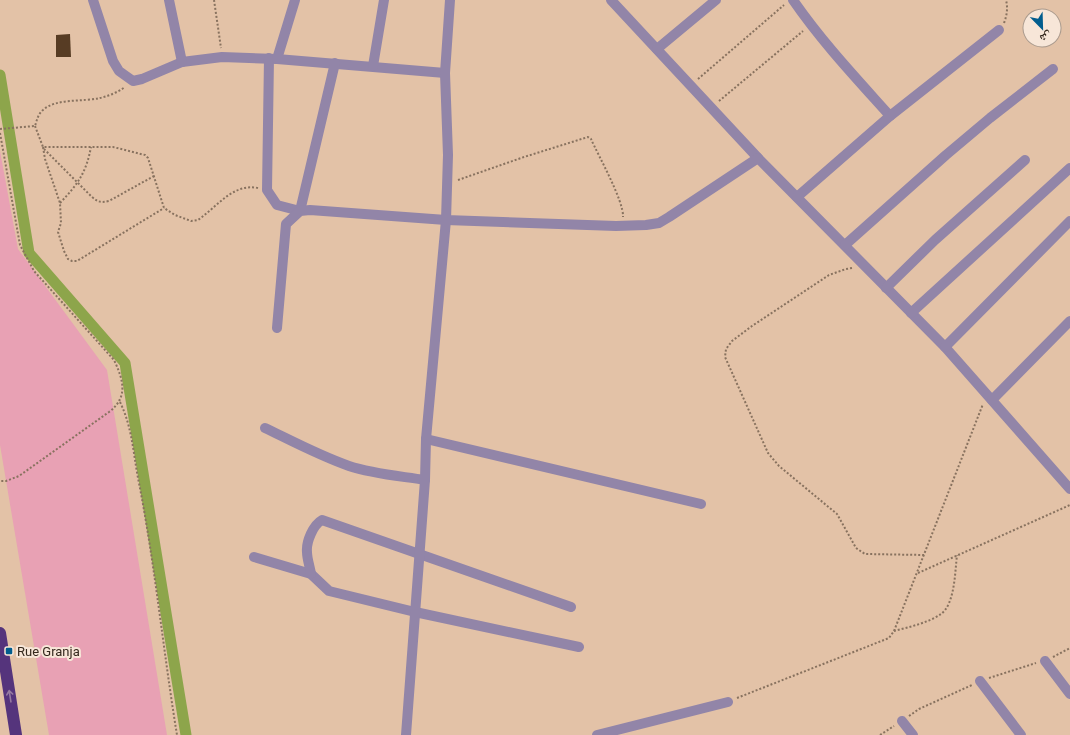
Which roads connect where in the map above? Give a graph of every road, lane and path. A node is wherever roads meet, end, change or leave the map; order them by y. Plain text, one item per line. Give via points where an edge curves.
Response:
1 (93, 0) edge
2 (169, 0) edge
3 (214, 0) edge
4 (295, 0) edge
5 (384, 0) edge
6 (450, 0) edge
7 (611, 0) edge
8 (716, 0) edge
9 (789, 0) edge
10 (793, 0) edge
11 (1006, 0) edge
12 (810, 25) junction
13 (999, 30) joint
14 (657, 48) junction
15 (222, 57) junction
16 (273, 58) junction
17 (182, 62) junction
18 (336, 63) junction
19 (373, 66) junction
20 (1053, 69) dead end
21 (446, 73) junction
22 (133, 81) junction
23 (691, 86) junction
24 (712, 107) junction
25 (890, 116) junction
26 (35, 126) junction
27 (0, 129) edge
28 (0, 133) edge
29 (91, 147) junction
30 (43, 148) junction
31 (758, 158) junction
32 (1025, 160) dead end
33 (1070, 168) edge
34 (154, 176) junction
35 (77, 182) junction
36 (447, 184) junction
37 (267, 190) junction
38 (797, 197) junction
39 (60, 203) junction
40 (164, 208) junction
41 (300, 211) junction
42 (446, 220) junction
43 (1070, 221) edge
44 (622, 226) junction
45 (845, 245) junction
46 (865, 266) junction
47 (886, 288) junction
48 (911, 313) junction
49 (1070, 321) edge
50 (277, 328) dead end
51 (945, 347) junction
52 (990, 397) junction
53 (120, 402) junction
54 (264, 428) dead end
55 (426, 439) junction
56 (425, 480) junction
57 (0, 481) edge
58 (1070, 489) edge
59 (701, 504) dead end
60 (1070, 505) edge
61 (418, 554) junction
62 (924, 555) junction
63 (957, 555) junction
64 (254, 558) dead end
65 (311, 574) junction
66 (917, 574) junction
67 (571, 607) dead end
68 (415, 612) junction
69 (894, 632) junction
70 (0, 633) edge
71 (579, 647) dead end
72 (1045, 660) dead end
73 (980, 681) dead end
74 (1070, 694) edge
75 (728, 702) joint
76 (902, 721) dead end
77 (16, 735) edge
78 (177, 735) edge
79 (406, 735) edge
80 (597, 735) edge
81 (914, 735) edge
82 (1021, 735) edge

1 - 22 street via 113,61 120,71
2 - 17 street
3 - 15 path
4 - 16 street
5 - 19 street
6 - 21 street
7 - 14 street
8 - 14 street
9 - 23 path
10 - 12 street
11 - 13 path via 1006,16
12 - 24 path
12 - 25 street
13 - 25 street
14 - 23 street
15 - 16 street
15 - 17 street
16 - 18 street
16 - 37 street
17 - 22 street
18 - 19 street
18 - 41 street
19 - 21 street
20 - 45 street via 946,155
21 - 36 street
22 - 26 path via 110,95 54,104 39,114
23 - 24 street
24 - 31 street
25 - 38 street
26 - 27 path
26 - 30 path
28 - 53 path via 23,252 34,272 114,360 122,381
29 - 30 path
29 - 34 path via 113,147 142,153 148,158
29 - 35 path via 84,174
30 - 35 path
30 - 39 path
31 - 38 street
31 - 44 street via 669,218 659,223
32 - 47 street via 935,240
33 - 48 street
34 - 35 path via 103,203 92,197
34 - 40 path
35 - 39 path
36 - 42 street
36 - 44 path via 588,137 591,138 620,200
37 - 40 path via 253,187 233,191 198,220 191,221
37 - 41 street via 278,205
38 - 45 street
39 - 40 path via 61,219 58,232 64,251 72,261 77,261
41 - 42 street
41 - 50 street via 286,224
42 - 44 street
42 - 55 street
43 - 51 street
45 - 46 street
46 - 47 street
46 - 62 path via 829,275 732,341 726,349 725,357 768,453 837,514 856,548 865,554
47 - 48 street
48 - 51 street
49 - 52 street
51 - 52 street
52 - 58 street
52 - 62 path
53 - 57 path via 19,476
53 - 78 path via 131,432 142,496
54 - 56 street via 350,466
55 - 56 street
55 - 59 street
56 - 61 street
60 - 63 path
61 - 65 street via 322,520 312,531 306,550
61 - 67 street
61 - 68 street
62 - 66 path
63 - 66 path
63 - 69 path via 952,594 942,613
64 - 65 street
65 - 68 street via 329,591
66 - 69 path
68 - 71 street
68 - 79 street
69 - 75 path via 882,642
77 -> 70 highway
72 - 74 street
73 - 82 street
75 - 80 street
76 - 81 street

